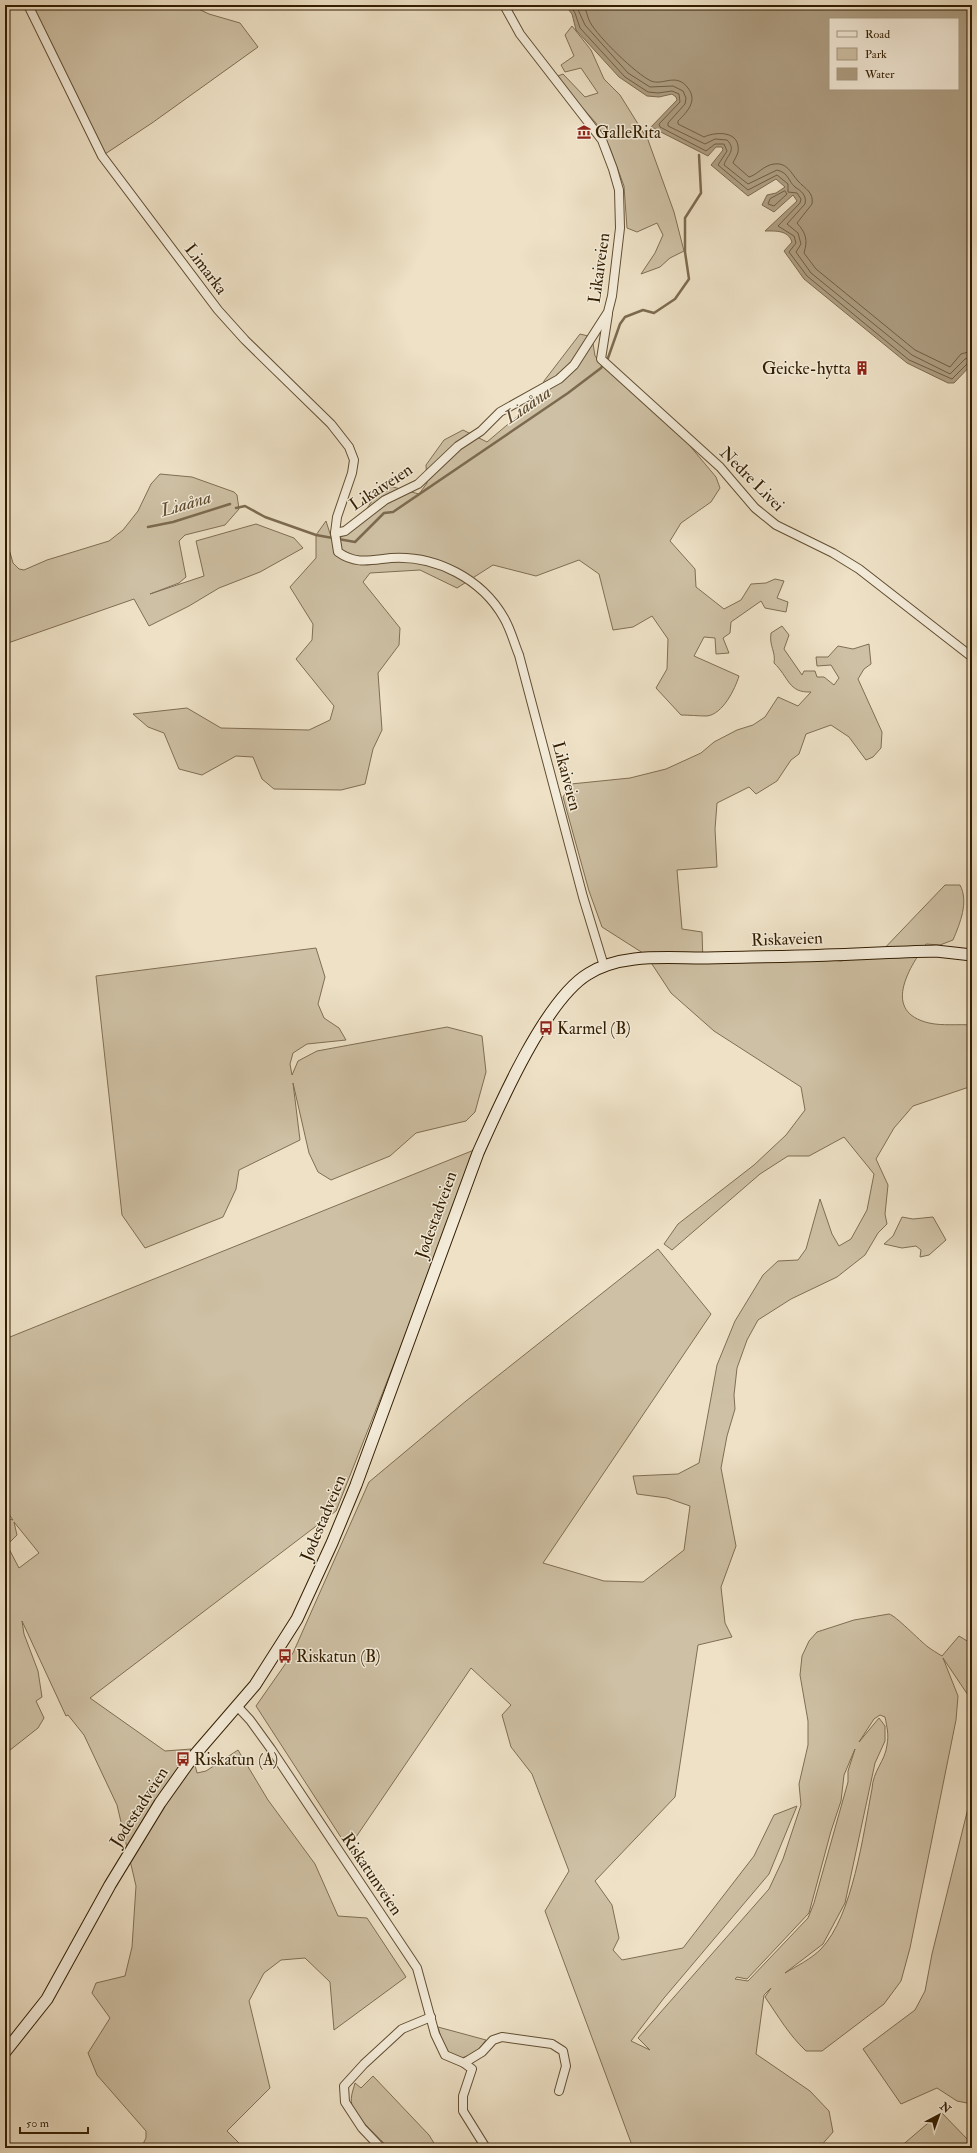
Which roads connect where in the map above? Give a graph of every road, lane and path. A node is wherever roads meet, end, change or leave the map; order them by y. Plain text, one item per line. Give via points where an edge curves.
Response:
1 (28, 5) edge
2 (504, 5) edge
3 (608, 312) junction
4 (335, 533) junction
5 (972, 657) edge
6 (972, 955) edge
7 (604, 966) junction
8 (237, 1706) junction
9 (431, 2018) junction
10 (5, 2052) edge
11 (464, 2063) junction
12 (559, 2091) dead end
13 (381, 2148) edge
14 (486, 2148) edge

1 - 4 street, Limarka via 102,156 218,310 331,424 349,447 354,460 352,473 337,517
2 - 3 street, Likaiveien via 531,50 602,140 613,169 619,190 620,228
3 - 4 street, Likaiveien via 574,365 559,379 500,412 481,431 458,446 418,484 385,500 345,531
3 - 5 street, Nedre Livei via 601,359 720,467 754,508 776,525 859,569
4 - 7 street, Likaiveien via 338,552 353,561 412,558 437,564 461,575 477,584 503,617 519,656 583,897
6 - 7 main road, Riskaveien via 936,951 653,958
7 - 8 main road, Jødestadveien via 581,979 553,1011 533,1042 495,1114 471,1169 374,1438 332,1544 297,1619 255,1685
8 - 9 street, Riskatunveien via 250,1720 400,1940 417,1968
8 - 10 main road, Jødestadveien via 192,1758 160,1803 110,1885 47,1999
9 - 11 street, Riskatunveien via 445,2055
9 - 13 street via 402,2029 344,2086 345,2102 362,2128
11 - 12 street via 482,2052 493,2040 502,2037 552,2044 563,2050 566,2066
11 - 14 street via 472,2069 463,2096 463,2111

